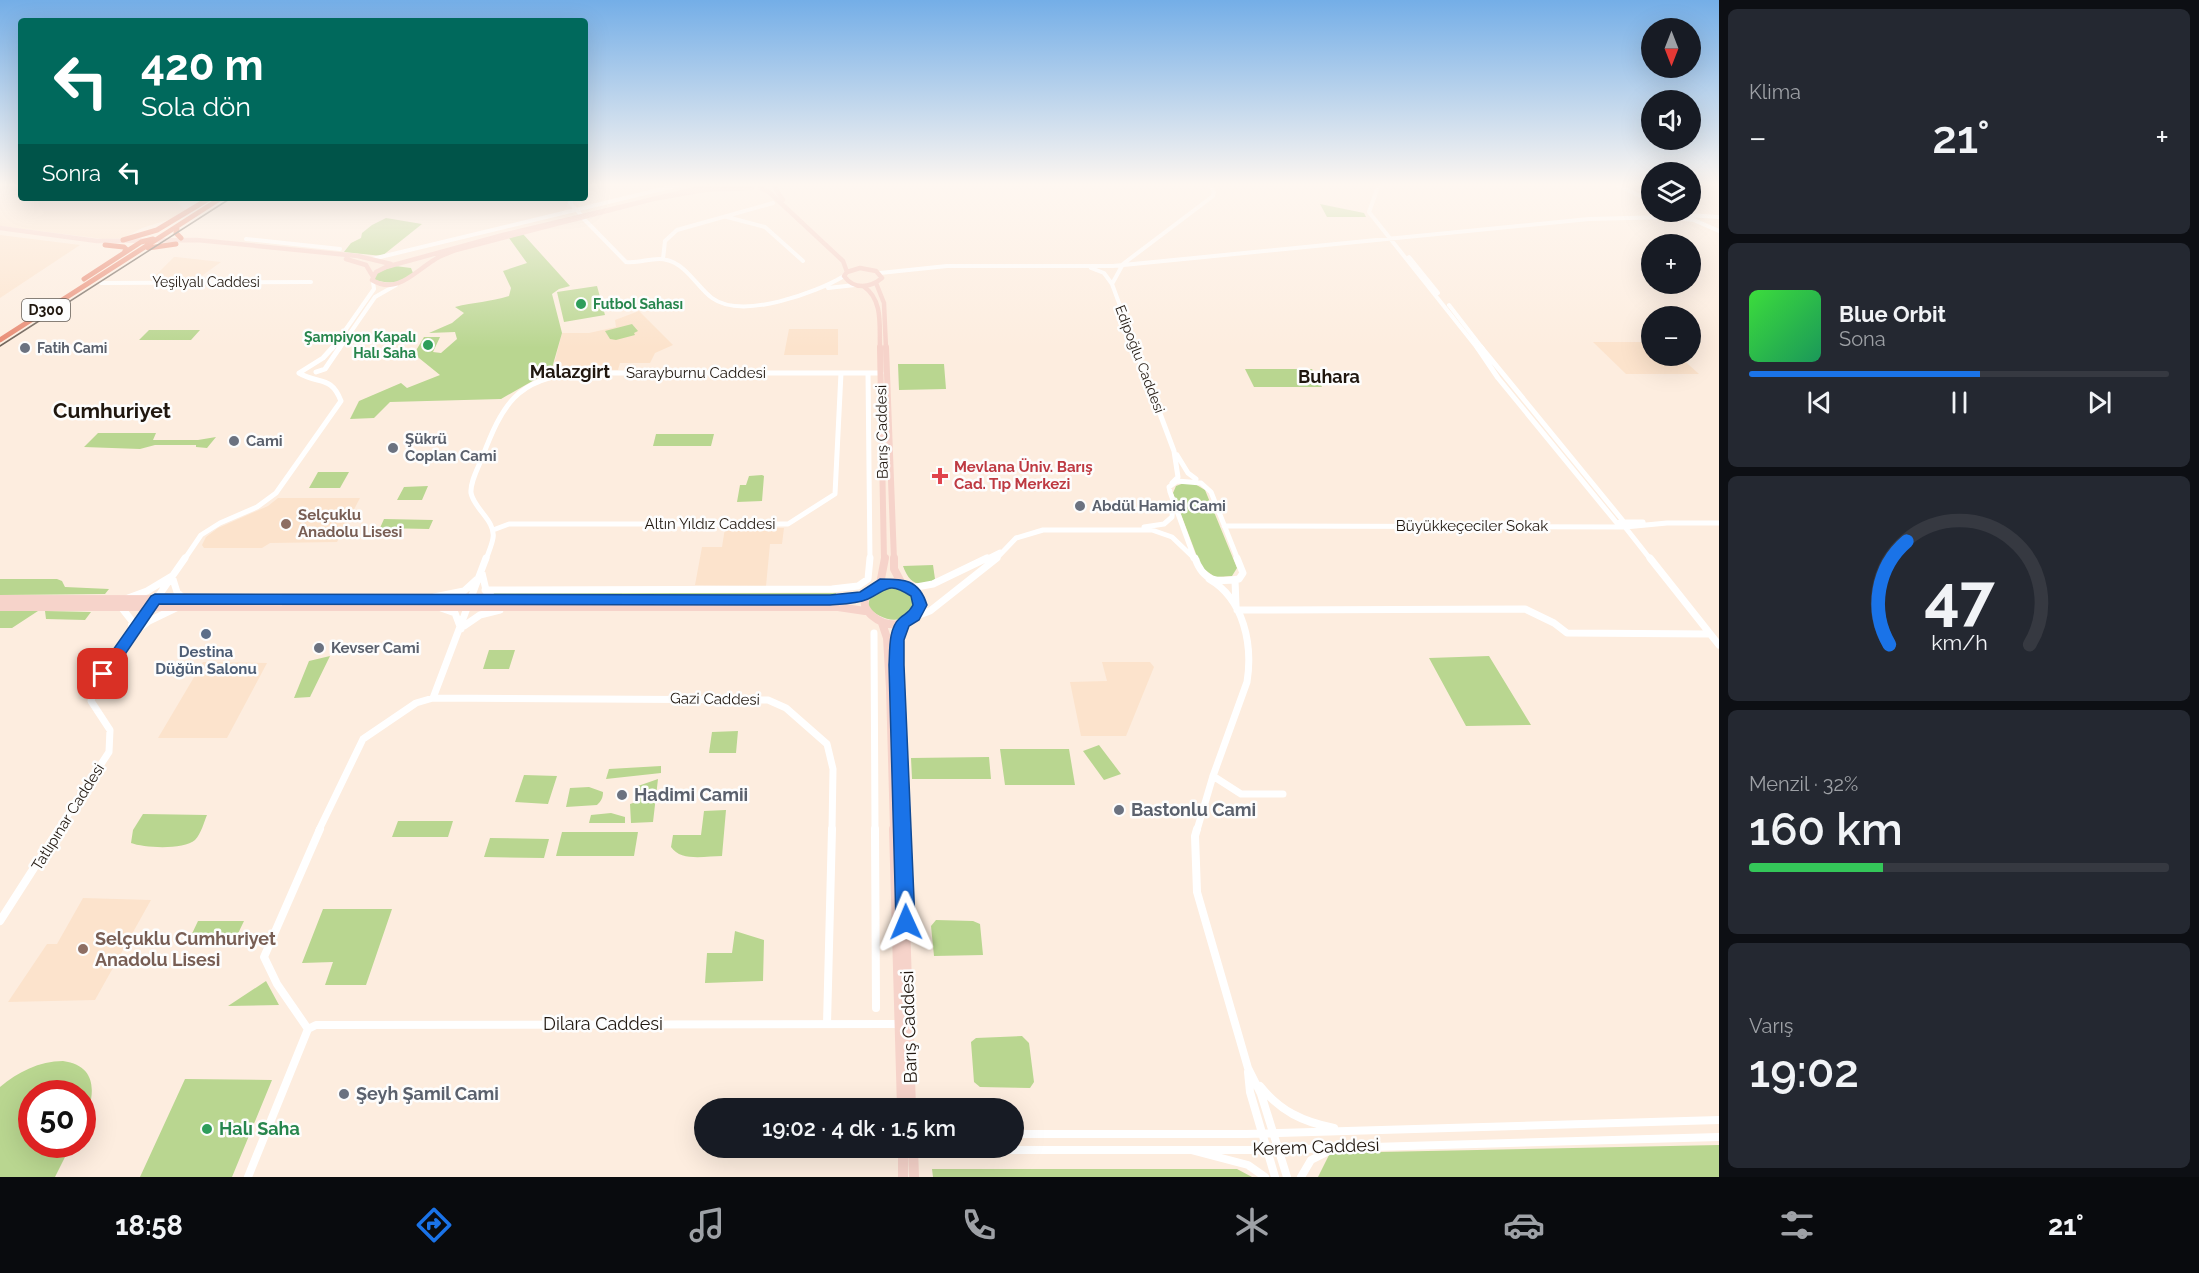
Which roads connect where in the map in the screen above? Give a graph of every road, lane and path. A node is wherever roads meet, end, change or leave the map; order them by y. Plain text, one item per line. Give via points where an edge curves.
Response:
1 (62, 239) edge
2 (81, 239) edge
3 (133, 239) edge
4 (153, 239) edge
5 (156, 239) junction
6 (179, 239) edge
7 (190, 239) edge
8 (246, 239) dead end
9 (458, 239) edge
10 (497, 239) edge
11 (501, 239) edge
12 (603, 239) edge
13 (667, 239) edge
14 (778, 239) edge
15 (819, 239) edge
16 (826, 239) edge
17 (1157, 239) edge
18 (1402, 239) edge
19 (1392, 240) junction
20 (125, 242) junction
21 (199, 243) junction
22 (176, 244) junction
23 (240, 244) junction
24 (105, 245) junction
25 (143, 245) junction
26 (340, 249) dead end
27 (124, 253) junction
28 (138, 254) junction
29 (663, 259) junction
30 (372, 260) junction
31 (803, 261) dead end
32 (396, 265) junction
33 (1084, 266) junction
34 (1122, 266) junction
35 (863, 267) junction
36 (417, 271) junction
37 (880, 273) junction
38 (845, 274) junction
39 (372, 275) junction
40 (90, 280) junction
41 (311, 282) dead end
42 (374, 282) junction
43 (101, 283) dead end
44 (876, 283) junction
45 (1112, 284) junction
46 (396, 285) junction
47 (855, 285) junction
48 (863, 286) junction
49 (815, 290) junction
50 (21, 321) junction
51 (4, 334) edge
52 (0, 340) edge
53 (312, 367) junction
54 (325, 369) junction
55 (316, 372) junction
56 (841, 373) junction
57 (868, 373) junction
58 (881, 373) junction
59 (308, 376) junction
60 (328, 382) junction
61 (1174, 451) junction
62 (1172, 483) junction
63 (1201, 483) junction
64 (1172, 497) junction
65 (1616, 522) junction
66 (1719, 523) edge
67 (1624, 525) junction
68 (1224, 526) junction
69 (1591, 526) junction
70 (1131, 529) junction
71 (493, 530) junction
72 (1000, 552) junction
73 (1196, 560) junction
74 (482, 572) junction
75 (172, 576) junction
76 (1209, 579) junction
77 (1235, 579) junction
78 (880, 584) junction
79 (902, 584) junction
80 (911, 588) junction
81 (485, 590) junction
82 (865, 595) junction
83 (155, 599) junction
84 (184, 599) junction
85 (0, 600) edge
86 (423, 600) junction
87 (500, 600) junction
88 (122, 603) junction
89 (471, 604) junction
90 (0, 607) edge
91 (150, 607) junction
92 (180, 607) junction
93 (440, 608) junction
94 (509, 608) junction
95 (1237, 610) junction
96 (865, 611) junction
97 (914, 617) junction
98 (882, 623) junction
99 (903, 623) junction
100 (461, 628) junction
101 (874, 633) dead end
102 (1710, 634) junction
103 (129, 638) junction
104 (1719, 645) edge
105 (433, 698) junction
106 (1213, 776) junction
107 (1283, 794) dead end
108 (0, 921) edge
109 (876, 1008) dead end
110 (827, 1024) junction
111 (899, 1024) junction
112 (308, 1029) junction
113 (1248, 1068) junction
114 (902, 1098) edge
115 (912, 1098) edge
116 (1719, 1120) edge
117 (1345, 1131) junction
118 (1273, 1133) junction
119 (1024, 1134) edge
120 (1262, 1134) junction
121 (1719, 1137) edge
122 (1343, 1147) junction
123 (1024, 1149) edge
124 (1278, 1149) junction
125 (1191, 1150) junction
126 (1267, 1150) junction
127 (907, 1158) edge
128 (911, 1158) edge
129 (248, 1177) edge
130 (903, 1177) edge
131 (914, 1177) edge
132 (1264, 1177) edge
133 (1275, 1177) edge
134 (1287, 1177) edge
135 (1301, 1177) edge

1 - 24 main road
2 - 20 main road
3 - 20 highway
4 - 40 highway, D300
5 - 20 main road
5 - 22 highway
5 - 25 highway
6 - 22 main road
7 - 23 main road
8 - 26 street
9 - 30 street
10 - 32 main road
11 - 36 main road via 441,256
12 - 29 street via 626,262
13 - 29 street
14 - 31 street
15 - 38 main road via 843,261
16 - 35 main road
17 - 34 street
18 - 19 street
19 - 34 street
19 - 65 street
19 - 67 street via 1472,333
20 - 24 main road
20 - 25 highway
21 - 22 main road
21 - 23 main road
21 - 39 main road via 338,257 361,263
22 - 25 highway
23 - 30 main road
24 - 27 highway via 124,247
25 - 27 highway
25 - 28 highway
27 - 28 highway via 138,249
27 - 50 highway
28 - 51 highway
29 - 49 street via 677,264 714,300 725,304 760,306
30 - 32 main road
32 - 36 main road via 409,265
32 - 39 main road
33 - 34 street
33 - 37 street via 947,266
33 - 45 street via 1104,273
34 - 45 street
35 - 37 main road
35 - 38 main road
36 - 46 main road
37 - 44 main road via 882,278
38 - 47 main road via 847,282
38 - 49 street
39 - 42 main road
40 - 50 highway, D300
40 - 51 highway, D300
41 - 43 street, Yeşilyalı Caddesi
42 - 46 main road
42 - 53 street via 374,289 335,345
44 - 48 main road
44 - 79 main road, Barış Caddesi via 884,303 894,569
45 - 61 street, Edipoğlu Caddesi
46 - 54 street via 375,297
47 - 48 main road
47 - 49 street
48 - 58 main road, Barış Caddesi via 873,292 878,302
50 - 51 highway, D300
51 - 52 highway, D300
53 - 55 street
53 - 59 street via 299,373
54 - 55 street
54 - 60 street
55 - 59 street
56 - 57 street, Sarayburnu Caddesi
56 - 71 street, Altın Yıldız Caddesi via 835,494 788,524 509,524
56 - 71 street, Sarayburnu Caddesi via 586,373 562,374 537,383 509,402 471,488 474,503 492,523
57 - 58 street, Sarayburnu Caddesi
57 - 81 street, Barış Caddesi via 870,559 868,579 858,586
58 - 78 main road, Barış Caddesi via 885,556
59 - 60 street
60 - 75 street via 338,390 341,401 282,485 257,507 201,536
61 - 62 street via 1178,477
61 - 63 street via 1188,473
62 - 63 street
62 - 64 street
63 - 68 street via 1211,492
64 - 70 street via 1172,517 1164,524
64 - 73 street
65 - 67 street
65 - 69 street
66 - 67 street, Büyükkeçeciler Sokak
67 - 69 street, Büyükkeçeciler Sokak
67 - 102 street
68 - 69 street, Büyükkeçeciler Sokak
68 - 77 street via 1243,573
70 - 72 street via 1044,530 1016,538
70 - 73 street via 1167,533 1178,539
71 - 74 street
72 - 80 street via 933,584
72 - 97 street via 990,565 930,611
73 - 76 street via 1200,572
74 - 81 street
74 - 86 street via 464,591
74 - 89 street
75 - 83 street
75 - 84 street
75 - 88 street
76 - 77 street
76 - 95 street via 1222,587
77 - 95 street
78 - 79 main road
78 - 82 main road
79 - 80 main road
80 - 97 main road via 920,605
81 - 87 street
82 - 87 main road via 830,600
82 - 96 main road
83 - 84 main road
83 - 88 main road
83 - 91 street
84 - 86 main road
85 - 88 main road
86 - 89 main road
87 - 89 main road
88 - 90 main road
88 - 91 main road
88 - 103 street via 132,621
89 - 93 main road
89 - 94 main road
89 - 100 street
91 - 92 main road
91 - 103 street
92 - 93 main road
92 - 103 street via 149,621
93 - 100 street via 455,613
94 - 96 main road via 838,607
94 - 100 street via 487,612
95 - 102 street via 1525,609 1554,622 1567,633
95 - 106 street via 1251,654 1251,670
96 - 98 main road
97 - 99 main road
98 - 99 main road
98 - 111 main road, Barış Caddesi via 887,638 890,688
99 - 115 main road, Barış Caddesi via 897,640 896,665
100 - 105 street
101 - 109 street, Barış Caddesi
102 - 104 street
103 - 108 street, Tatlıpınar Caddesi via 94,688 92,701 110,730 109,752
105 - 110 street, Gazi Caddesi via 748,699 768,700 786,708 827,744 833,769
105 - 112 street, Gazi Caddesi via 416,703 363,740 264,957
106 - 107 street via 1241,794
106 - 113 street via 1195,836 1196,885
110 - 111 street, Dilara Caddesi
110 - 112 street, Dilara Caddesi via 316,1025
111 - 114 main road, Barış Caddesi
112 - 129 street
113 - 117 street via 1270,1099 1295,1119
113 - 118 street
113 - 120 street via 1250,1092
116 - 117 street, Kerem Caddesi
117 - 118 street, Kerem Caddesi
118 - 120 street, Kerem Caddesi
118 - 124 street
119 - 120 street, Kerem Caddesi
120 - 126 street
121 - 122 street, Kerem Caddesi
122 - 124 street, Kerem Caddesi
122 - 135 street via 1316,1156
123 - 125 street, Kerem Caddesi
124 - 126 street, Kerem Caddesi
124 - 134 street
125 - 126 street, Kerem Caddesi
125 - 132 street via 1208,1158 1246,1162
126 - 133 street
127 - 130 main road
128 - 131 main road

